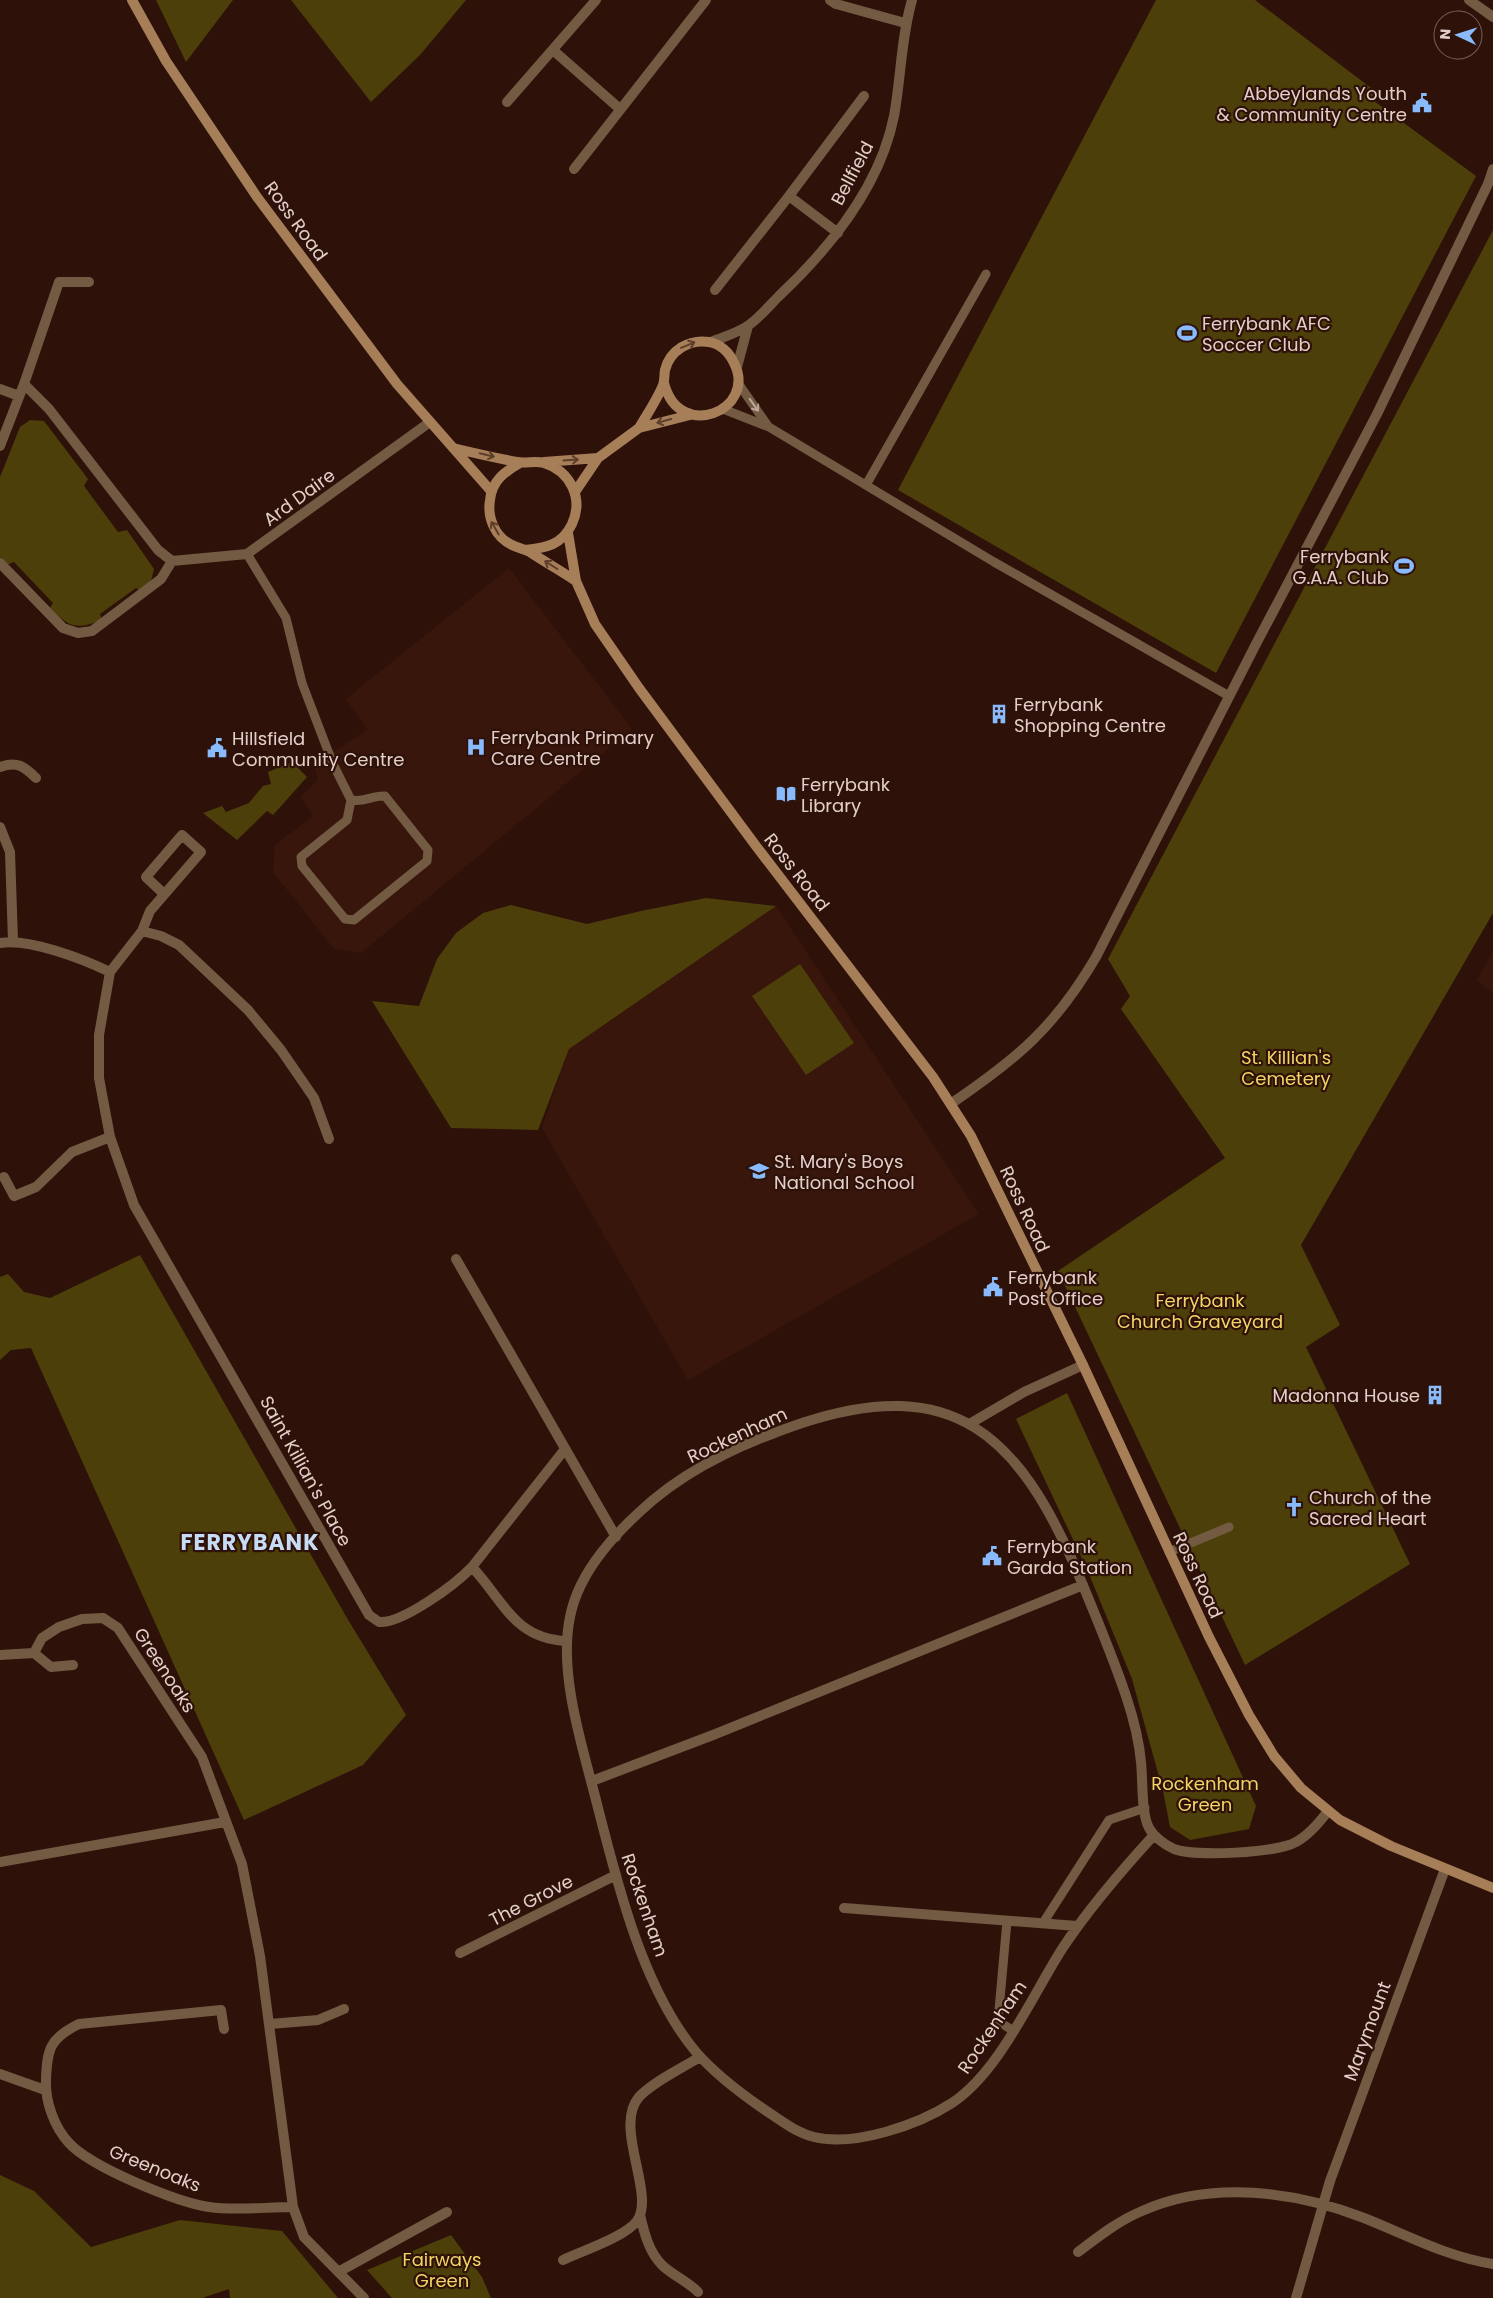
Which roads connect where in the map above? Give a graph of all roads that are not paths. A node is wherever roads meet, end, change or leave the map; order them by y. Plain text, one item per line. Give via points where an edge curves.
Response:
1 (132, 0) edge
2 (596, 0) edge
3 (706, 0) edge
4 (830, 0) edge
5 (912, 0) edge
6 (1469, 0) edge
7 (1493, 17) edge
8 (905, 23) junction
9 (554, 50) junction
10 (864, 96) dead end
11 (507, 102) dead end
12 (620, 108) junction
13 (574, 169) dead end
14 (1493, 169) edge
15 (789, 196) junction
16 (838, 233) junction
17 (986, 274) dead end
18 (89, 282) dead end
19 (715, 290) dead end
20 (748, 326) junction
21 (711, 342) junction
22 (737, 367) junction
23 (664, 383) junction
24 (738, 383) junction
25 (24, 384) junction
26 (0, 389) edge
27 (19, 396) junction
28 (723, 409) junction
29 (690, 415) junction
30 (430, 422) junction
31 (769, 427) junction
32 (639, 428) junction
33 (0, 446) edge
34 (453, 448) junction
35 (598, 458) junction
36 (543, 462) junction
37 (520, 463) junction
38 (866, 485) junction
39 (491, 491) junction
40 (575, 492) junction
41 (568, 533) junction
42 (525, 550) junction
43 (247, 554) junction
44 (172, 561) junction
45 (0, 563) edge
46 (576, 581) junction
47 (1229, 696) junction
48 (0, 766) edge
49 (36, 778) dead end
50 (351, 800) junction
51 (0, 827) edge
52 (164, 894) junction
53 (142, 931) junction
54 (14, 940) junction
55 (0, 943) edge
56 (110, 972) junction
57 (952, 1104) junction
58 (110, 1137) junction
59 (329, 1139) dead end
60 (4, 1177) dead end
61 (456, 1259) dead end
62 (1084, 1365) junction
63 (971, 1423) junction
64 (565, 1449) junction
65 (1229, 1527) dead end
66 (616, 1537) junction
67 (1169, 1552) junction
68 (472, 1568) junction
69 (1083, 1586) junction
70 (567, 1640) junction
71 (34, 1653) junction
72 (0, 1655) edge
73 (73, 1665) dead end
74 (592, 1781) junction
75 (1145, 1808) junction
76 (1328, 1812) junction
77 (226, 1822) junction
78 (1154, 1835) junction
79 (0, 1862) edge
80 (1445, 1869) junction
81 (616, 1875) junction
82 (1493, 1888) edge
83 (844, 1908) dead end
84 (1007, 1921) junction
85 (1043, 1923) junction
86 (1077, 1926) junction
87 (460, 1954) dead end
88 (344, 2009) dead end
89 (270, 2024) junction
90 (224, 2029) dead end
91 (1012, 2030) junction
92 (700, 2057) junction
93 (0, 2074) edge
94 (45, 2090) junction
95 (1322, 2205) junction
96 (293, 2207) junction
97 (447, 2212) dead end
98 (640, 2215) junction
99 (1078, 2252) dead end
100 (563, 2260) dead end
101 (1493, 2264) edge
102 (340, 2271) junction
103 (698, 2292) dead end
104 (364, 2298) edge
105 (1296, 2298) edge

1 - 30 main road, Ross Road via 166,61 257,197
2 - 9 street
3 - 12 street
4 - 8 street
5 - 8 street, Bellfield
6 - 7 street
8 - 16 street, Bellfield via 894,117 883,157
9 - 11 street
9 - 12 street
10 - 15 street
12 - 13 street
14 - 47 street via 1377,414
15 - 16 street
15 - 19 street
16 - 20 street, Bellfield via 808,268
17 - 38 lane
18 - 25 street via 59,282
20 - 21 street, Bellfield
20 - 22 street
21 - 22 main road via 722,347
23 -> 21 main road via 664,371 676,350 698,341
22 - 24 main road
23 - 29 main road via 672,403
23 - 32 main road
24 - 28 main road via 731,402
24 -> 31 lane
25 - 27 street
25 - 44 street via 49,409 158,550
26 - 27 street
27 - 33 street
28 - 29 main road via 713,414
28 - 31 lane
29 -> 32 main road
30 - 34 main road, Ross Road
30 - 43 street, Ard Daire
31 - 38 lane
32 - 35 main road
34 -> 37 main road
34 - 39 main road, Ross Road
36 -> 35 main road
35 - 40 main road
36 - 37 main road
36 - 40 main road via 561,471
37 - 39 main road via 502,473
38 - 47 lane
42 -> 39 main road via 499,534 491,521 488,509
40 - 41 main road via 576,516
41 - 42 main road via 547,548
41 - 46 main road, Ross Road
46 -> 42 main road
43 - 44 street
43 - 50 lane via 286,618 302,683 333,764
44 - 45 street via 162,579 92,631 78,633 63,628
46 - 57 main road, Ross Road via 595,624 639,688
47 - 57 street via 1126,900 1075,992 1021,1052
48 - 49 street via 24,766
50 - 50 lane via 347,820 301,857 302,866 345,919 354,920 428,861 428,850 385,796 375,796 362,802
51 - 54 street via 10,852
52 - 52 street via 146,877 182,835 201,852
52 - 53 street via 150,910
53 - 56 street
53 - 59 street via 179,945 248,1010 314,1098
54 - 55 street
54 - 56 street via 83,959
56 - 58 street, Saint Killian's Place via 99,1035 99,1078
57 - 62 main road, Ross Road via 983,1157
58 - 60 street via 72,1152 36,1187 14,1196
58 - 68 street, Saint Killian's Place via 134,1205 369,1615 379,1622 398,1618 450,1588
61 - 64 street
62 - 63 street via 1017,1396
62 - 67 main road, Ross Road
63 - 66 street, Rockenham via 932,1409 901,1405 854,1410 810,1420 746,1445 696,1470 654,1500
63 - 69 street, Rockenham via 993,1440 1030,1480 1049,1511
64 - 66 street
64 - 68 street, Saint Killian's Place
65 - 67 lane
66 - 70 street, Rockenham via 577,1592
67 - 76 main road, Ross Road via 1232,1684 1266,1745 1288,1776
68 - 70 street via 505,1609 526,1628 542,1638
69 - 74 street
69 - 75 street, Rockenham via 1132,1715 1140,1751
70 - 74 street, Rockenham via 571,1691
71 - 72 street
71 - 73 street via 51,1667
71 - 77 street, Greenoaks via 42,1638 59,1627 82,1619 102,1618 118,1628 202,1757
74 - 81 street, Rockenham
75 - 78 street, Rockenham via 1148,1826
75 - 85 lane via 1109,1820
76 - 78 street via 1302,1839 1276,1849 1188,1852 1168,1846
76 - 80 main road, Ross Road via 1373,1838
77 - 79 street
77 - 89 street, Greenoaks via 242,1864
78 - 86 street, Rockenham
80 - 82 main road, Ross Road
80 - 95 street, Marymount
81 - 87 street, The Grove
81 - 92 street, Rockenham via 658,1990
83 - 84 street
84 - 85 street
84 - 91 lane via 998,2021
85 - 86 street
86 - 91 street, Rockenham
88 - 89 street via 318,2020
89 - 96 street, Greenoaks
90 - 94 street, Greenoaks via 221,2010 79,2024 61,2032 50,2045
91 - 92 street, Rockenham via 978,2080 952,2102 900,2126 849,2139 812,2136 789,2126 742,2094
92 - 98 street via 642,2094 635,2104 631,2126 642,2203
93 - 94 street
94 - 96 street, Greenoaks via 54,2122 68,2143 107,2169 177,2198 210,2207
95 - 99 street via 1245,2192 1190,2196 1141,2211
95 - 101 street via 1364,2218 1446,2252
95 - 105 street, Marymount
96 - 102 street, Greenoaks via 304,2237
97 - 102 street
98 - 100 street via 626,2231
98 - 103 street via 644,2234 661,2264
102 - 104 street, Greenoaks

